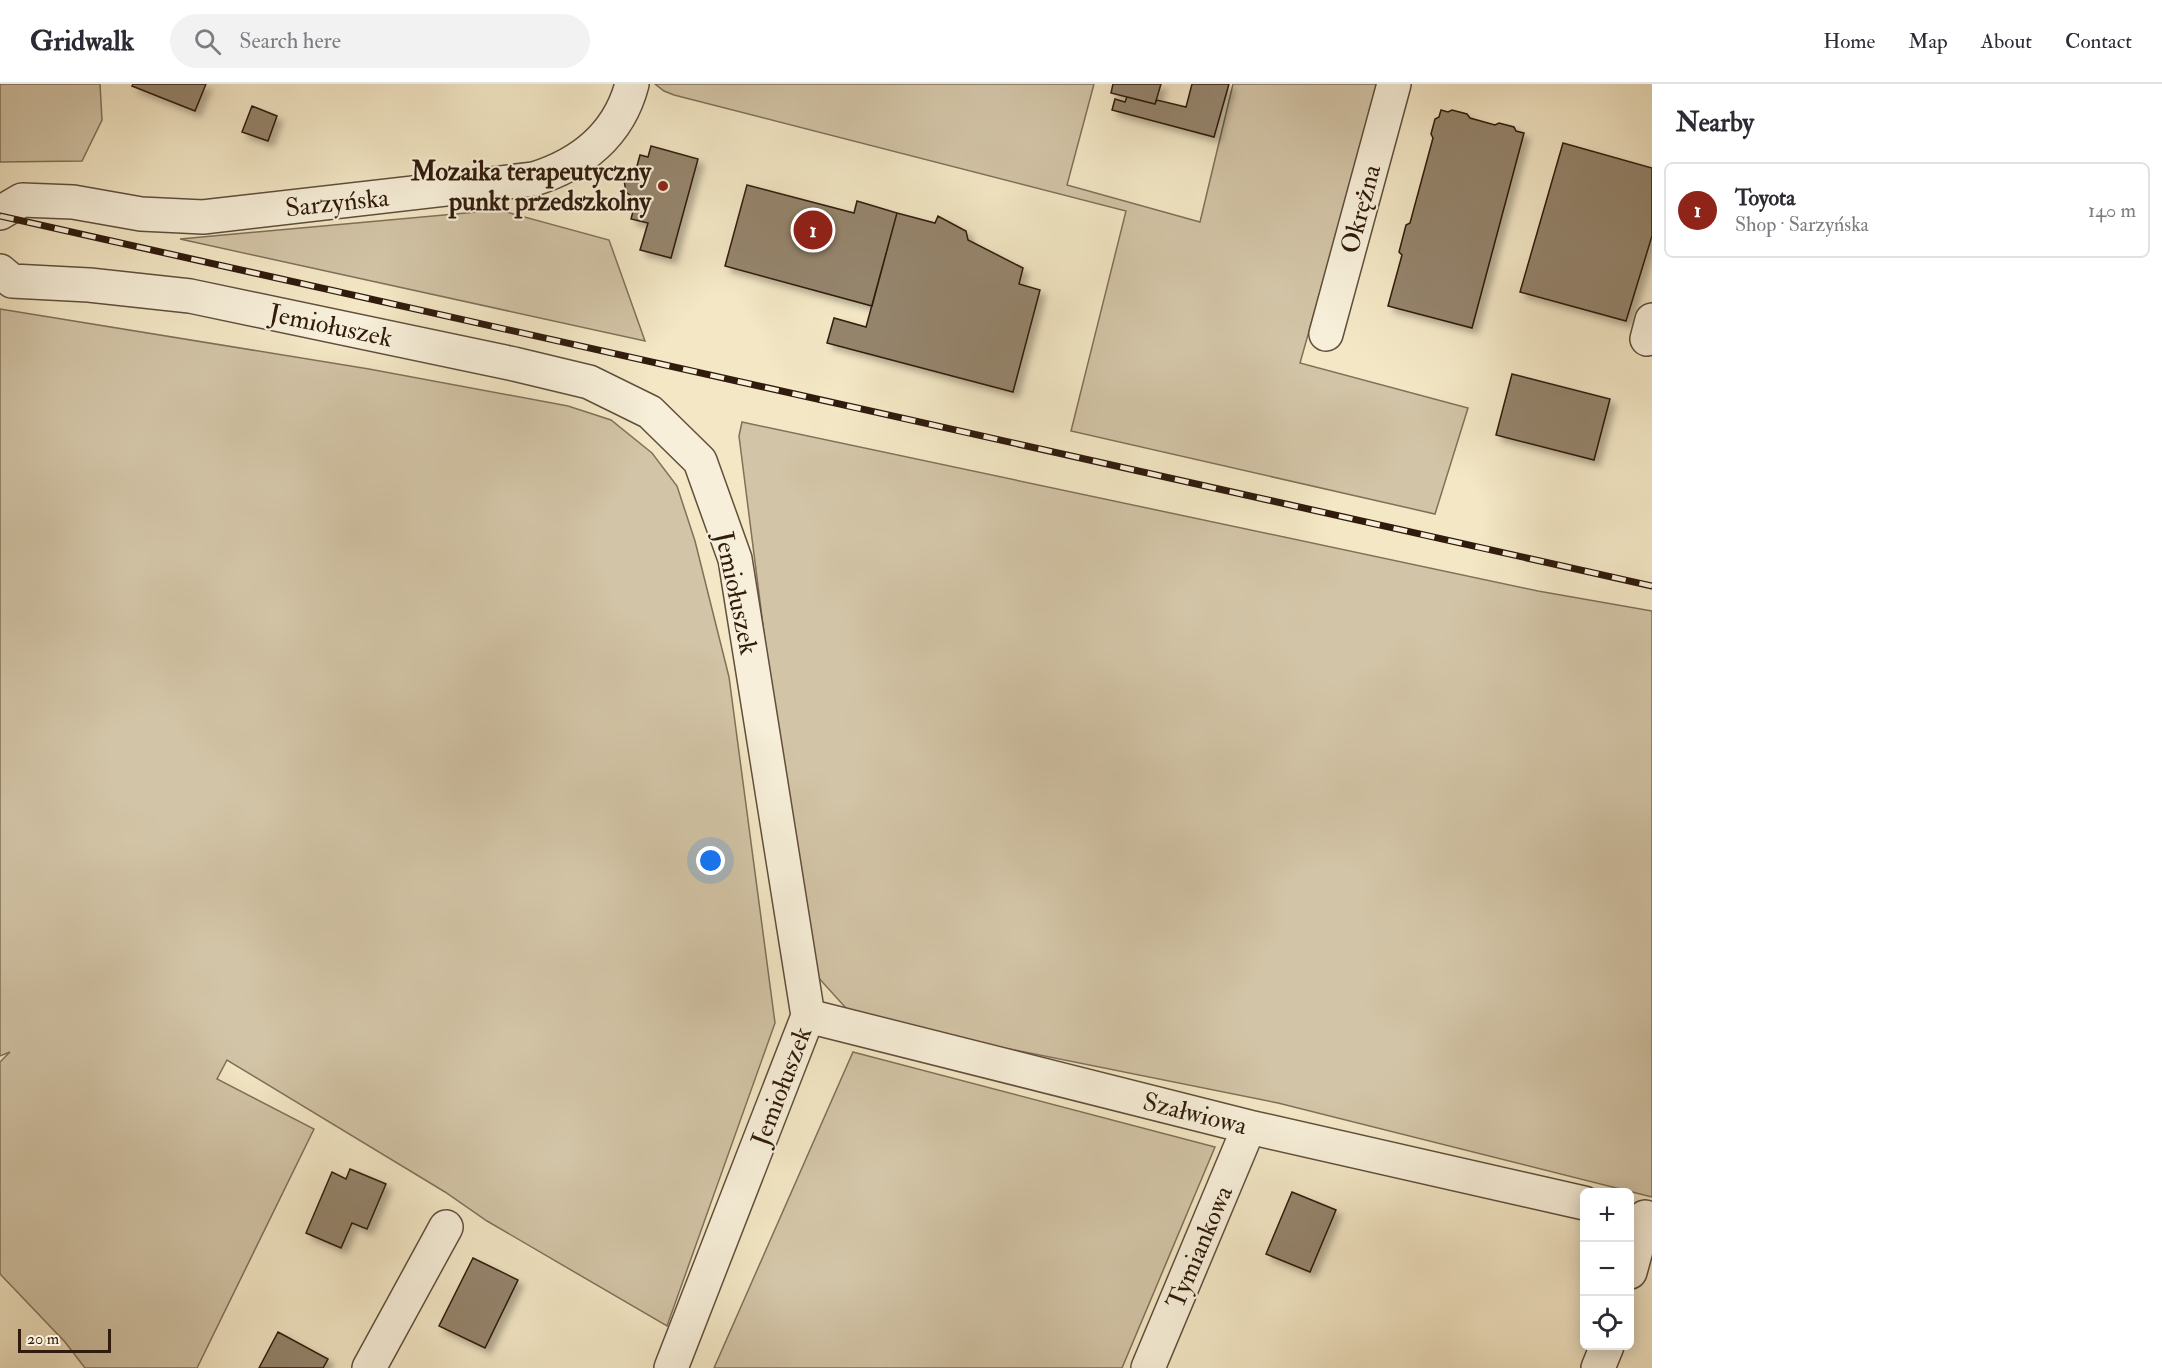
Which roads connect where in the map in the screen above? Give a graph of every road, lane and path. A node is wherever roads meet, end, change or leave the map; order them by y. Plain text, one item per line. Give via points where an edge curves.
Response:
1 (633, 84) edge
2 (1394, 84) edge
3 (0, 213) edge
4 (0, 271) edge
5 (1326, 334) dead end
6 (808, 1016) junction
7 (1249, 1127) junction
8 (1580, 1202) edge
9 (1642, 1216) edge
10 (446, 1227) dead end
11 (1634, 1250) edge
12 (1605, 1350) edge
13 (369, 1368) edge
14 (671, 1368) edge
15 (1148, 1368) edge
16 (1598, 1368) edge

1 - 3 street, Sarzyńska via 621,115 604,139 574,163 534,179 203,218 141,214 73,202 22,200
2 - 5 street, Okrężna
4 - 6 street, Jemiołuszek via 12,281 190,296 502,361 589,382 650,412 700,461 735,559
6 - 7 street, Szałwiowa
6 - 14 street, Jemiołuszek
7 - 8 street, Szałwiowa
7 - 15 street, Tymiankowa
9 - 11 street
10 - 13 street
12 - 16 street

